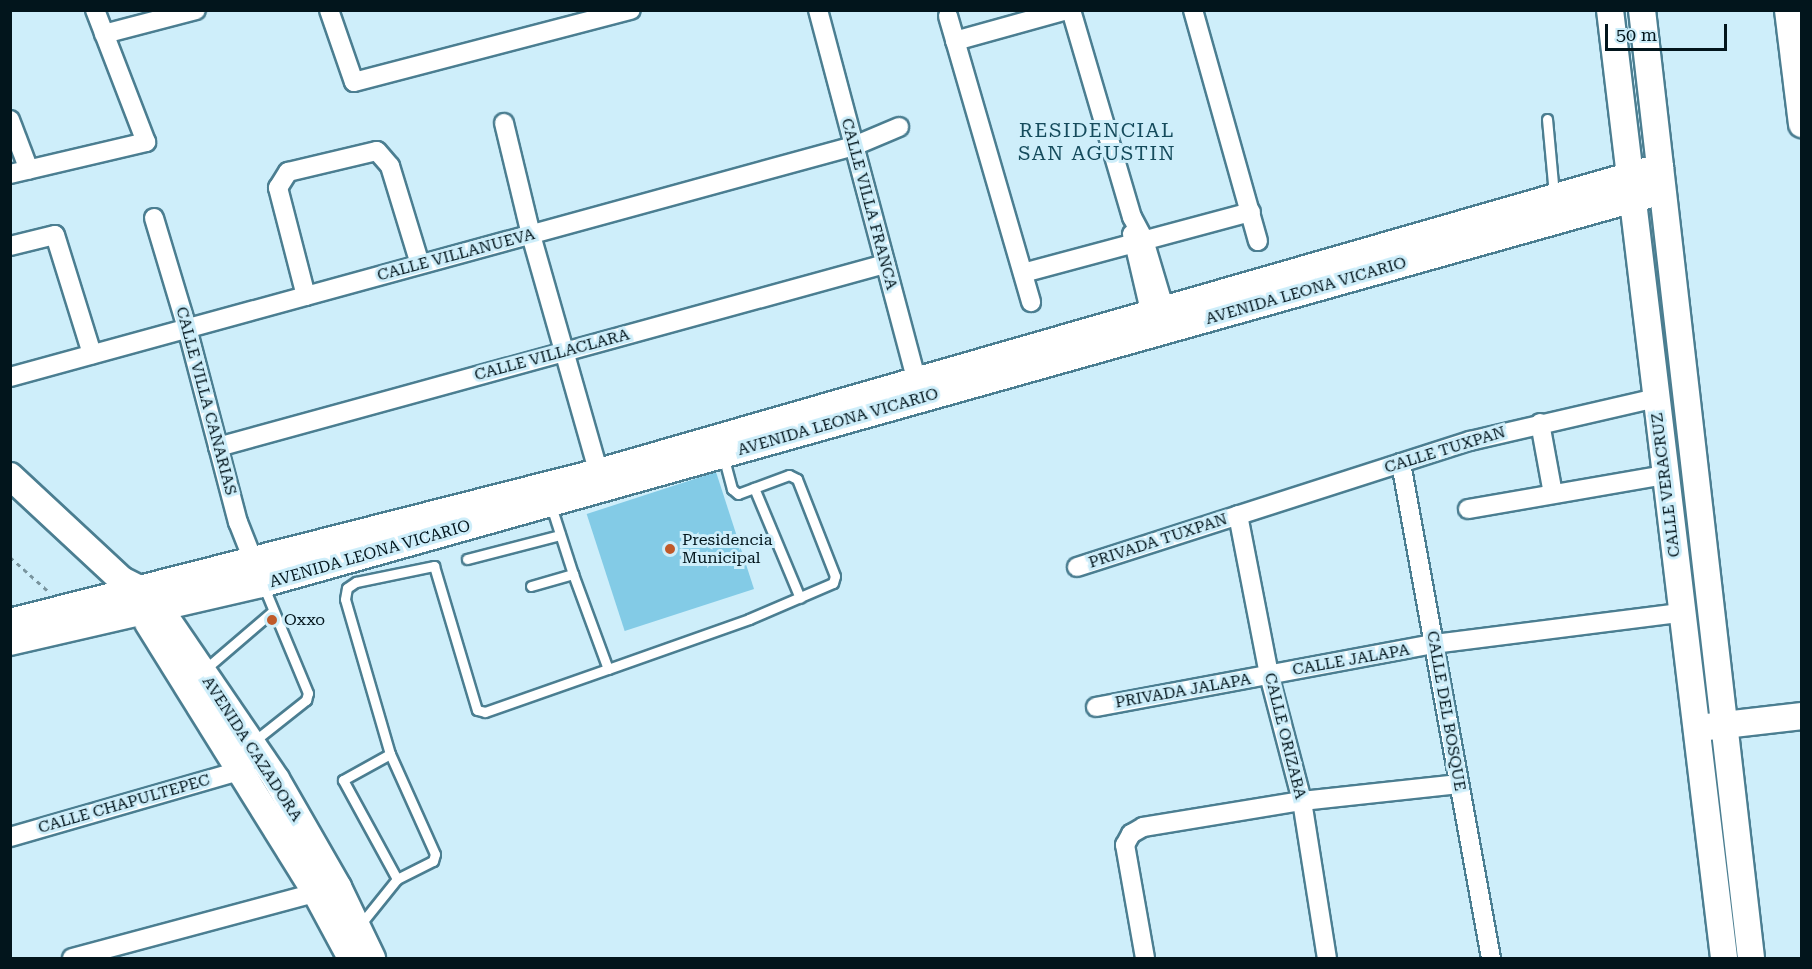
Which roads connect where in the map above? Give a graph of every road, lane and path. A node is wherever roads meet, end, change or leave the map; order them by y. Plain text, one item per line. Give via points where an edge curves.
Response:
1 (95, 10) edge
2 (196, 10) edge
3 (329, 10) edge
4 (632, 10) edge
5 (818, 10) edge
6 (1069, 10) edge
7 (1193, 10) edge
8 (1610, 10) edge
9 (1642, 10) edge
10 (1788, 10) edge
11 (948, 15) dead end
12 (104, 34) junction
13 (955, 41) junction
14 (1801, 116) edge
15 (1547, 119) dead end
16 (10, 120) edge
17 (504, 123) dead end
18 (899, 127) dead end
19 (854, 146) junction
20 (29, 170) junction
21 (10, 174) edge
22 (1661, 179) junction
23 (1631, 189) junction
24 (1554, 197) junction
25 (1251, 212) junction
26 (154, 218) dead end
27 (531, 235) junction
28 (1258, 241) dead end
29 (1138, 242) junction
30 (10, 246) edge
31 (420, 264) junction
32 (885, 264) junction
33 (1023, 273) junction
34 (306, 296) junction
35 (1031, 302) dead end
36 (1157, 309) junction
37 (187, 328) junction
38 (565, 352) junction
39 (93, 354) junction
40 (1680, 356) junction
41 (1650, 361) junction
42 (10, 377) edge
43 (919, 388) junction
44 (1656, 398) junction
45 (1540, 423) junction
46 (218, 447) junction
47 (722, 454) junction
48 (1401, 463) junction
49 (1665, 475) junction
50 (10, 476) edge
51 (601, 480) junction
52 (754, 488) junction
53 (1552, 494) junction
54 (550, 504) junction
55 (1468, 509) dead end
56 (1238, 515) junction
57 (560, 535) junction
58 (10, 556) edge
59 (467, 559) dead end
60 (1077, 567) dead end
61 (258, 573) junction
62 (573, 574) junction
63 (531, 586) dead end
64 (139, 596) junction
65 (800, 598) junction
66 (66, 608) junction
67 (273, 611) junction
68 (1681, 612) junction
69 (10, 622) edge
70 (168, 639) junction
71 (10, 642) edge
72 (1434, 644) junction
73 (608, 669) junction
74 (201, 673) junction
75 (1269, 675) junction
76 (1096, 706) dead end
77 (1802, 716) edge
78 (1722, 725) junction
79 (1694, 729) junction
80 (251, 744) junction
81 (390, 754) junction
82 (238, 771) junction
83 (1459, 784) junction
84 (1302, 801) junction
85 (10, 837) edge
86 (397, 879) junction
87 (327, 890) junction
88 (350, 942) edge
89 (72, 958) edge
90 (372, 958) edge
91 (1145, 958) edge
92 (1327, 958) edge
93 (1491, 958) edge
94 (1724, 958) edge
95 (1751, 958) edge

1 - 12 street
2 - 12 street
3 - 4 street via 354,82
5 - 19 street, CALLE VILLA FRANCA
6 - 13 street
6 - 29 street
7 - 25 street
8 - 23 street, CALLE VERACRUZ
9 - 22 street, CALLE VERACRUZ
10 - 14 street
11 - 13 street
12 - 20 street via 146,142
13 - 33 street
15 - 24 lane
16 - 20 street
17 - 27 street
18 - 19 street, CALLE VILLANUEVA
19 - 27 street, CALLE VILLANUEVA
19 - 32 street, CALLE VILLA FRANCA
20 - 21 street
22 - 23 street, AVENIDA LEONA VICARIO
22 - 40 street, CALLE VERACRUZ
23 - 24 street, AVENIDA LEONA VICARIO
23 - 41 street, CALLE VERACRUZ
23 - 43 street, AVENIDA LEONA VICARIO
24 - 36 street, AVENIDA LEONA VICARIO
25 - 28 street
25 - 29 street
26 - 37 street, CALLE VILLA CANARIAS
27 - 31 street, CALLE VILLANUEVA
27 - 38 street
29 - 33 street
29 - 36 street
30 - 39 street via 55,235
31 - 34 street, CALLE VILLANUEVA
31 - 34 street via 390,166 376,151 288,172 278,188
32 - 38 street, CALLE VILLACLARA
32 - 43 street, CALLE VILLA FRANCA
33 - 35 street
34 - 37 street, CALLE VILLANUEVA
36 - 43 street, AVENIDA LEONA VICARIO
37 - 39 street, CALLE VILLANUEVA
37 - 46 street, CALLE VILLA CANARIAS
38 - 46 street, CALLE VILLACLARA
38 - 51 street
39 - 42 street, CALLE VILLANUEVA
40 - 41 street
40 - 78 street, CALLE VERACRUZ
41 - 44 street, CALLE VERACRUZ
43 - 47 street, AVENIDA LEONA VICARIO
43 - 51 street, AVENIDA LEONA VICARIO
44 - 45 street, CALLE TUXPAN
44 - 49 street, CALLE VERACRUZ
45 - 48 street, CALLE TUXPAN
45 - 53 street
46 - 61 street, CALLE VILLA CANARIAS via 238,522
47 - 51 street, AVENIDA LEONA VICARIO
47 - 52 lane via 734,492
48 - 56 street, CALLE TUXPAN
48 - 72 street, CALLE DEL BOSQUE
49 - 53 street
49 - 68 street, CALLE VERACRUZ
50 - 64 street, AVENIDA CAZADORA
51 - 54 street, AVENIDA LEONA VICARIO
51 - 61 street, AVENIDA LEONA VICARIO
52 - 65 lane
52 - 65 lane via 789,475 797,479 835,576 833,583
53 - 55 street
54 - 57 lane
54 - 61 street, AVENIDA LEONA VICARIO
56 - 60 street, PRIVADA TUXPAN
56 - 75 street, CALLE ORIZABA
57 - 59 lane
57 - 62 lane
58 - 66 path
61 - 64 street, AVENIDA LEONA VICARIO
61 - 67 lane
62 - 63 lane
62 - 73 lane
64 - 66 street, AVENIDA LEONA VICARIO
64 - 70 street, AVENIDA CAZADORA
64 - 71 street, AVENIDA LEONA VICARIO
65 - 73 lane
66 - 69 street, AVENIDA LEONA VICARIO
67 - 74 lane
67 - 80 lane via 308,693 306,700
68 - 72 street, CALLE JALAPA
68 - 79 street, CALLE VERACRUZ
70 - 74 street, AVENIDA CAZADORA
70 - 82 street, AVENIDA CAZADORA
72 - 75 street, CALLE JALAPA
72 - 83 street, CALLE DEL BOSQUE
73 - 81 lane via 485,712 477,710 438,570 426,566 357,582 347,588 345,599
74 - 80 street, AVENIDA CAZADORA
75 - 76 street, PRIVADA JALAPA
75 - 84 street, CALLE ORIZABA
77 - 78 street
78 - 79 street
78 - 95 street, CALLE VERACRUZ
79 - 94 street, CALLE VERACRUZ
80 - 87 street, AVENIDA CAZADORA
81 - 86 lane via 435,854 433,861
81 - 86 lane via 344,780
82 - 85 street, CALLE CHAPULTEPEC
82 - 87 street, AVENIDA CAZADORA
83 - 84 street
83 - 93 street, CALLE DEL BOSQUE
84 - 91 street via 1143,827 1131,834 1125,845
84 - 92 street, CALLE ORIZABA
86 - 88 lane
87 - 88 street, AVENIDA CAZADORA
87 - 89 street
88 - 90 street, AVENIDA CAZADORA

